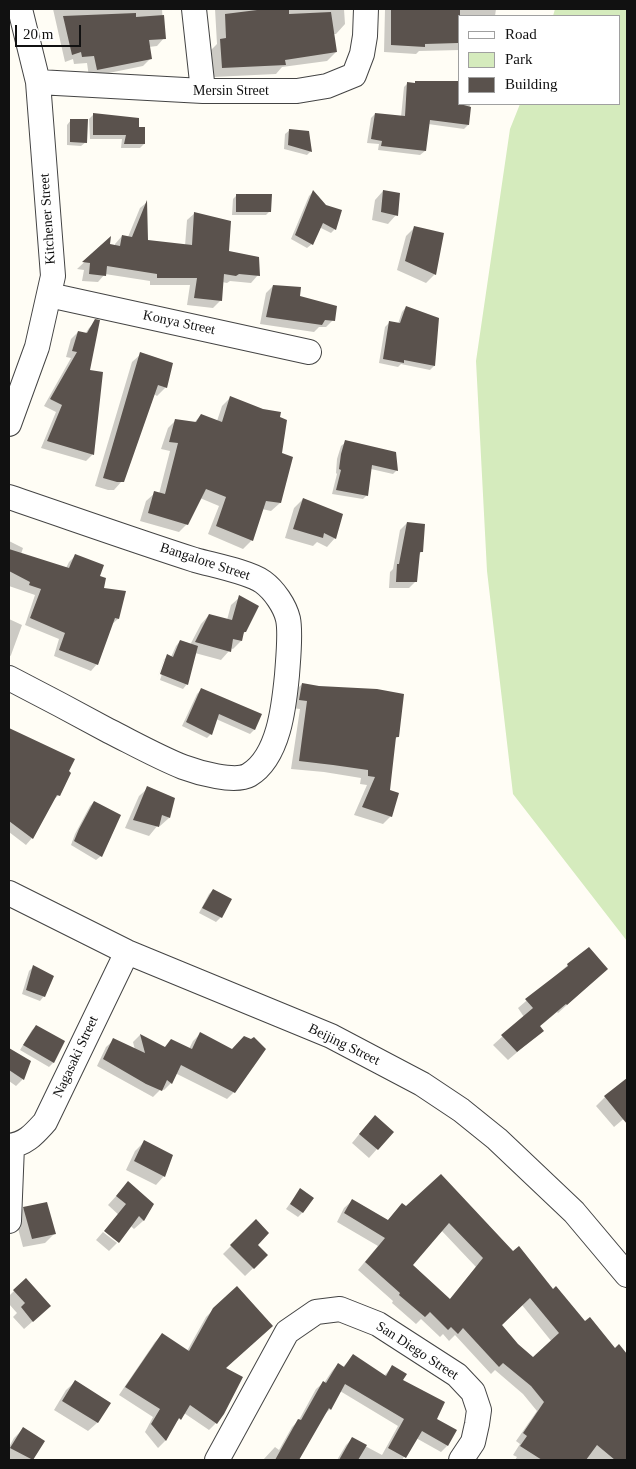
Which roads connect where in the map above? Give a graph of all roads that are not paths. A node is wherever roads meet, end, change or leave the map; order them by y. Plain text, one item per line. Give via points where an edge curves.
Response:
1 (20, 9) edge
2 (194, 9) edge
3 (366, 9) edge
4 (38, 82) junction
5 (203, 92) junction
6 (50, 295) junction
7 (309, 352) dead end
8 (9, 424) edge
9 (9, 497) edge
10 (9, 678) edge
11 (9, 893) edge
12 (127, 952) junction
13 (10, 1146) edge
14 (9, 1221) edge
15 (627, 1274) edge
16 (216, 1460) edge
17 (461, 1460) edge

1 - 4 street, Kitchener Street
2 - 5 street
3 - 5 street, Mersin Street via 362,54 354,75 327,86 297,91
4 - 5 street, Mersin Street
4 - 6 street, Kitchener Street via 53,276
6 - 7 street, Konya Street
6 - 8 street, Kitchener Street via 38,347
9 - 10 street, Bangalore Street via 254,577 279,599 288,619 289,649 276,740 258,767 240,778 184,767
11 - 12 street, Beijing Street
12 - 13 street, Nagasaki Street via 45,1122 21,1144
12 - 15 street, Beijing Street via 331,1036 422,1084 497,1139 574,1212
13 - 14 street
16 - 17 street, San Diego Street via 287,1332 316,1312 340,1309 378,1324 457,1375 473,1392 479,1410 477,1424 472,1442

